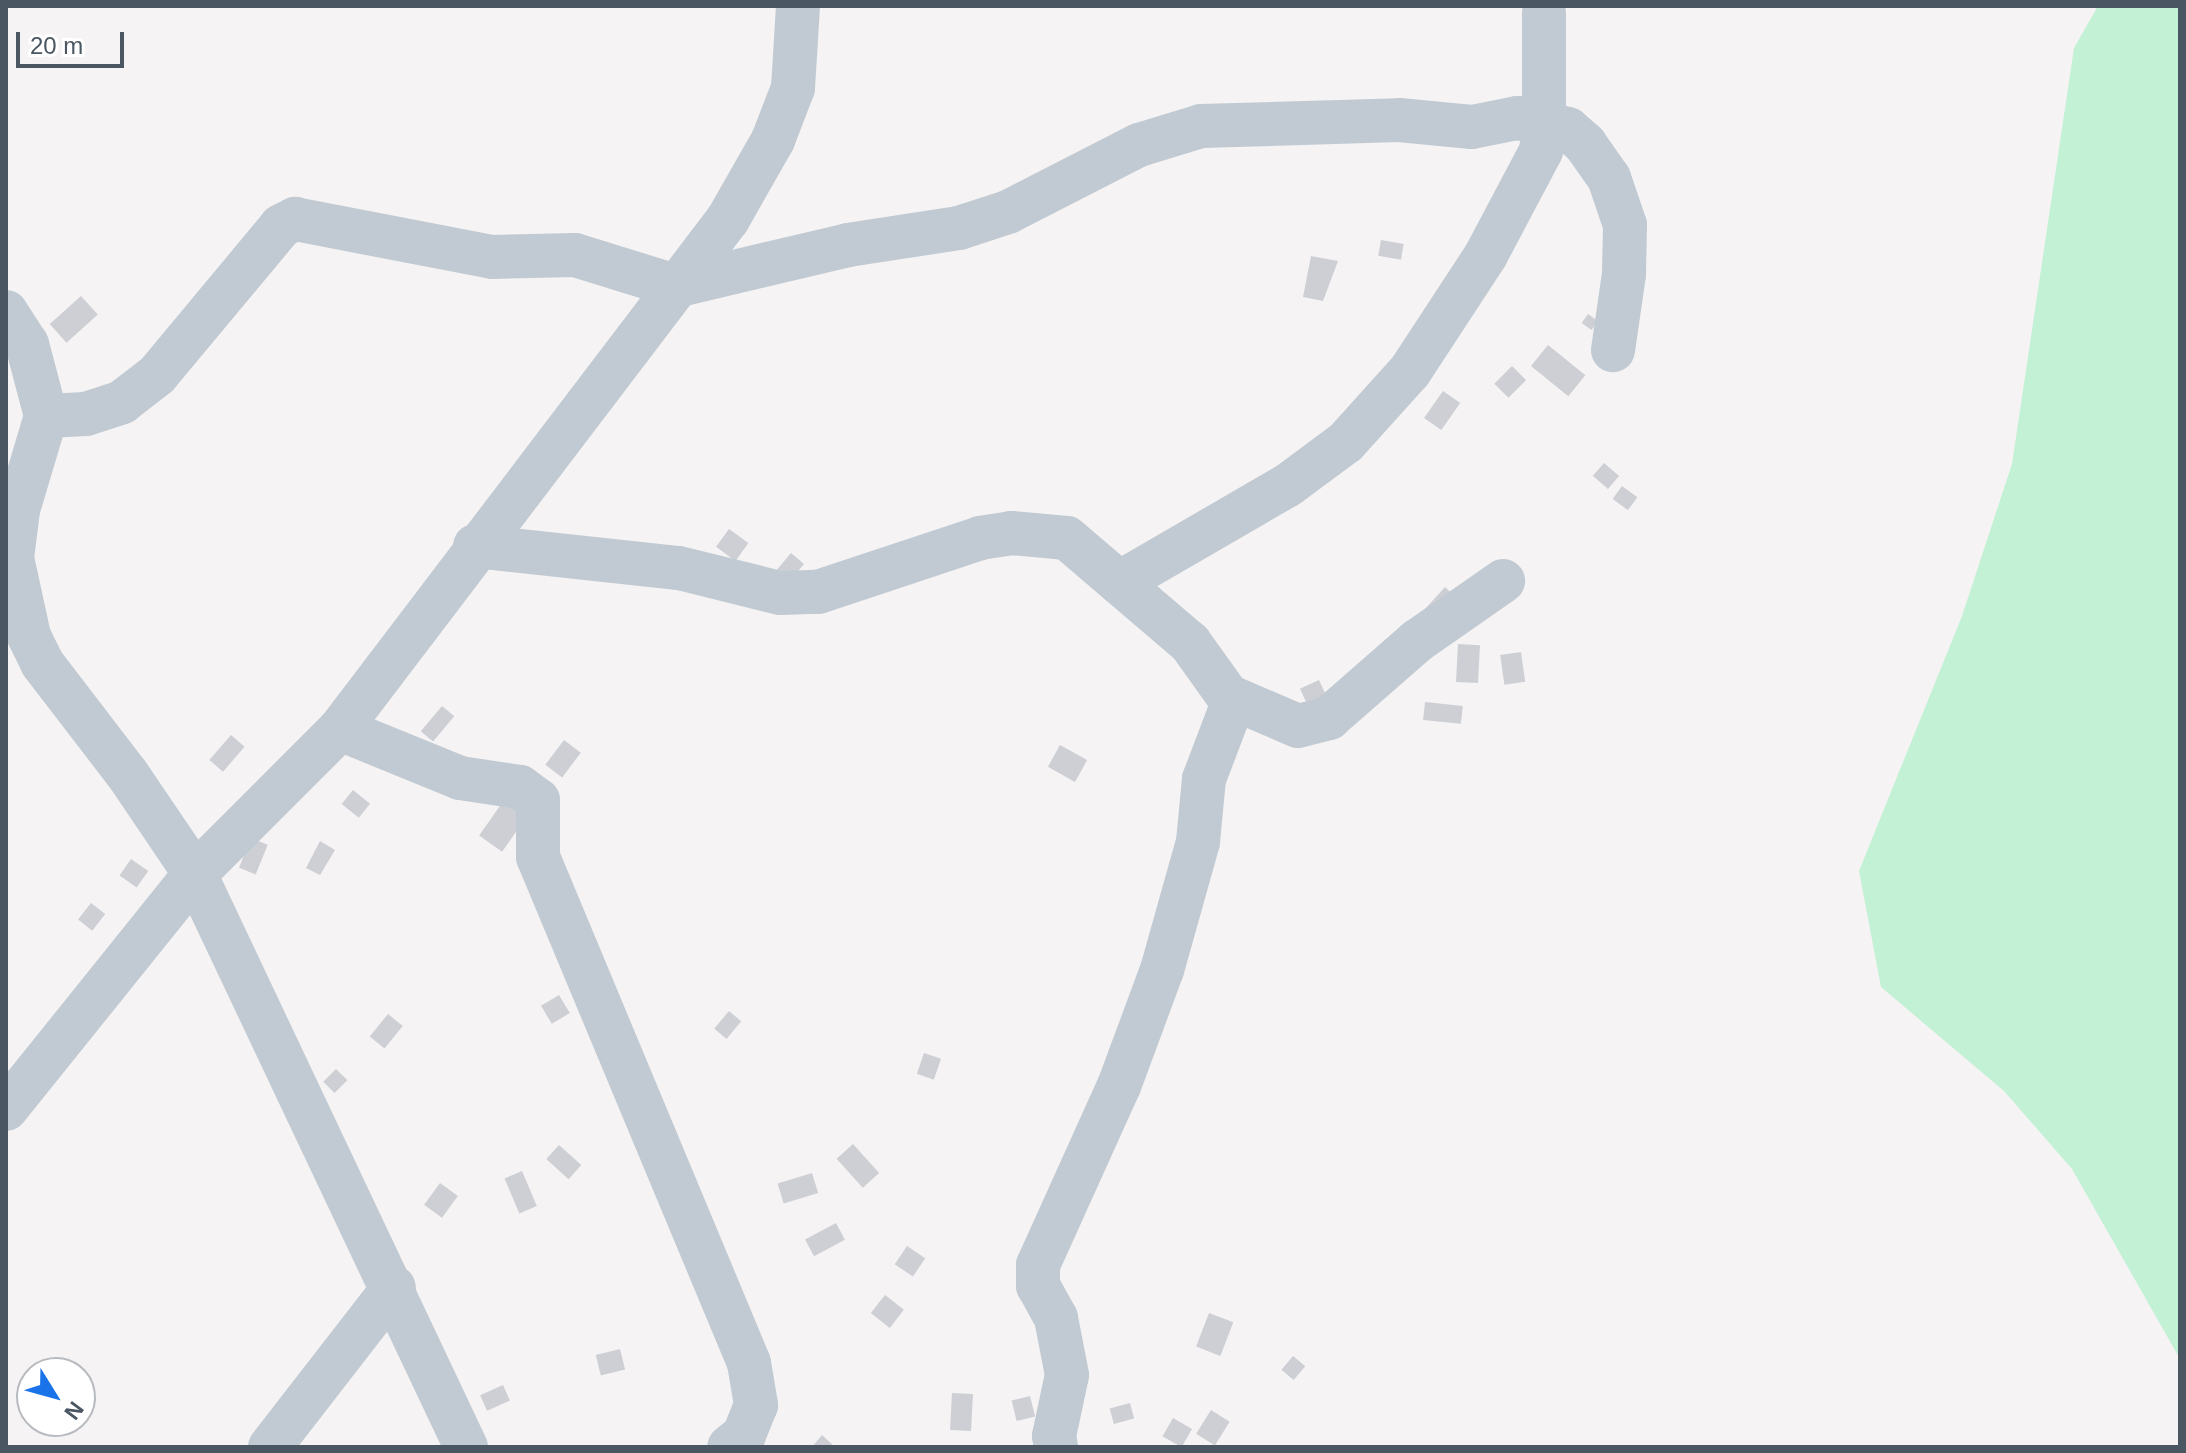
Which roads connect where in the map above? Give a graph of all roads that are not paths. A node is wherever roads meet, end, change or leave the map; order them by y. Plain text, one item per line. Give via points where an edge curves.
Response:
1 (798, 6) edge
2 (1549, 8) edge
3 (1544, 123) junction
4 (675, 286) junction
5 (6, 312) edge
6 (1613, 350) dead end
7 (46, 416) junction
8 (475, 546) junction
9 (9, 562) edge
10 (1503, 581) dead end
11 (1119, 583) junction
12 (1234, 700) junction
13 (340, 729) junction
14 (195, 874) junction
15 (6, 1109) edge
16 (394, 1287) junction
17 (270, 1447) edge
18 (466, 1447) edge
19 (729, 1447) edge
20 (1056, 1447) edge

1 - 4 street via 793,88 773,140 728,219
2 - 3 street
3 - 4 street via 1517,118 1472,127 1399,120 1201,126 1139,145 1008,212 959,228 848,245
3 - 6 street via 1568,129 1585,144 1619,200 1625,225 1624,274
3 - 11 street via 1541,151 1486,255 1410,371 1346,442 1288,485
4 - 7 street via 575,255 492,257 295,219 281,226 157,375 122,402 86,414
4 - 8 street via 543,466
5 - 7 street via 27,344
7 - 9 street via 18,510
8 - 11 street via 679,568 780,593 805,592 898,569 980,538 1049,535 1082,547
8 - 13 street
9 - 14 street via 42,663
10 - 12 street via 1417,641 1329,718 1298,726 1263,707
11 - 12 street via 1190,643
12 - 20 street via 1204,779 1198,842 1162,970 1119,1086 1038,1265 1038,1286 1056,1318 1067,1375
13 - 14 street
13 - 19 street via 460,778 520,787 538,800 538,857 749,1363 756,1405 744,1435
14 - 15 street
14 - 16 street
16 - 17 street
16 - 18 street

